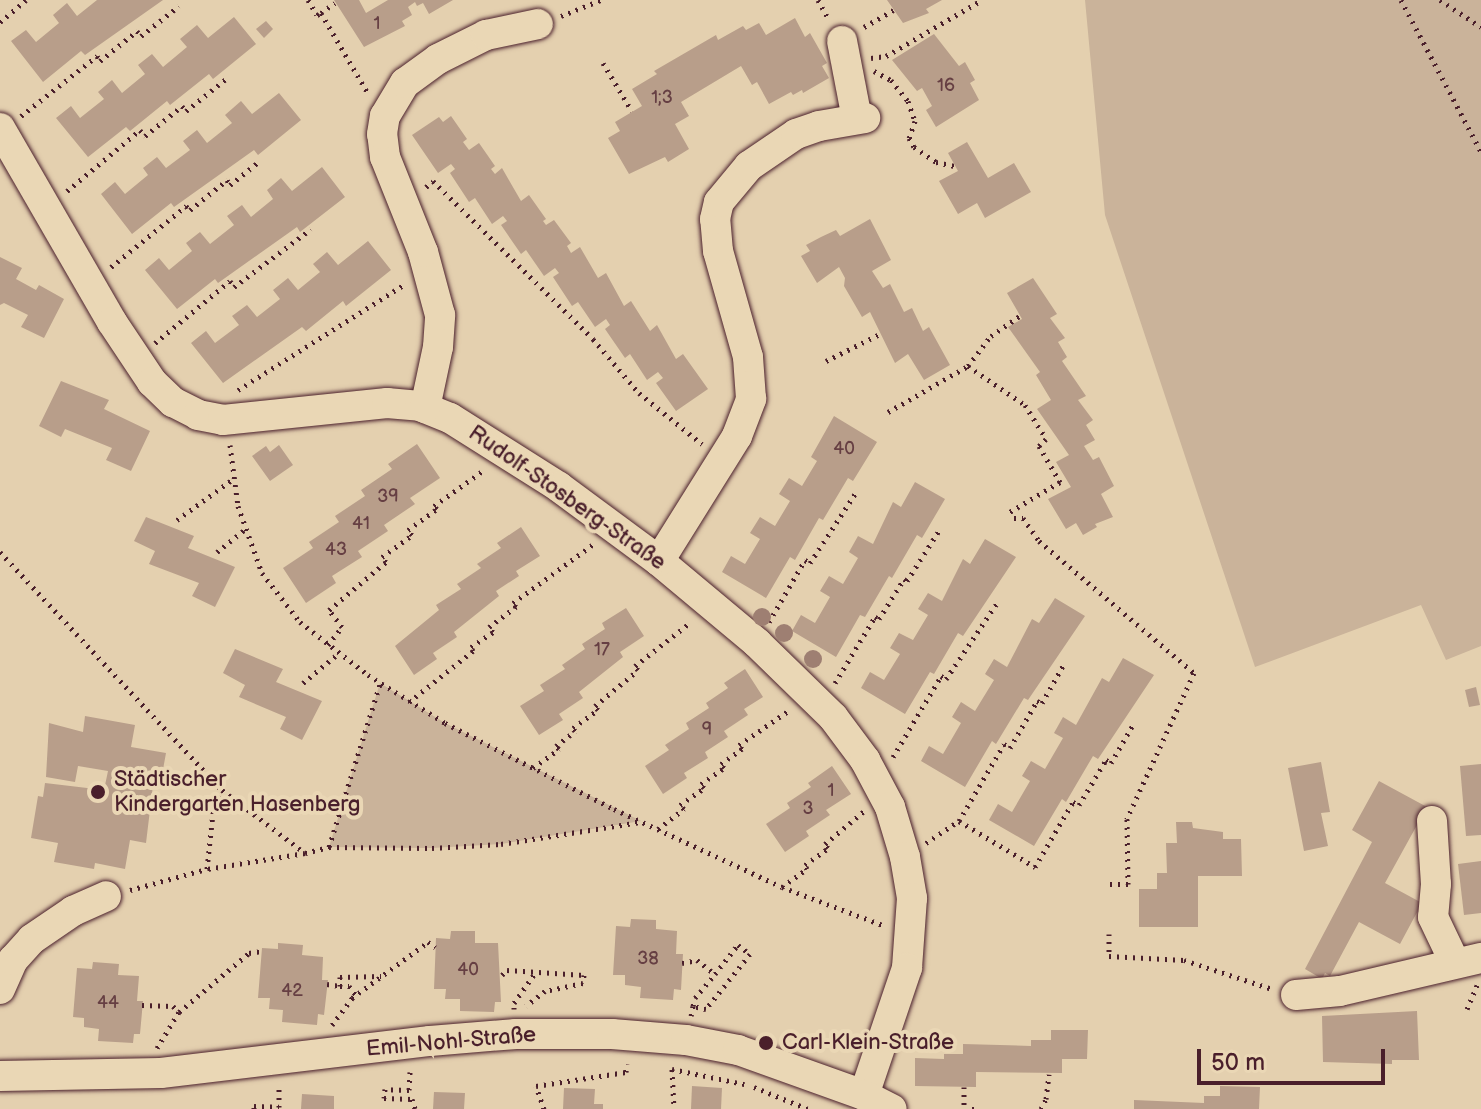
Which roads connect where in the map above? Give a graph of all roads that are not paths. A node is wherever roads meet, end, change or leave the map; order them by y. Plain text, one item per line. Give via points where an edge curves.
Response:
1 (538, 24) dead end
2 (846, 60) road end
3 (1, 130) edge
4 (425, 408) junction
5 (659, 561) junction
6 (1432, 821) dead end
7 (106, 896) road end
8 (1467, 960) edge
9 (0, 989) edge
10 (1296, 995) road end
11 (0, 1076) edge
12 (864, 1095) junction
13 (892, 1109) edge

1 - 4 street via 471,41 423,68 396,94 384,120 385,157 429,268 441,326
2 - 5 street via 861,118 807,129 770,150 719,202 718,251 752,386 747,416
3 - 4 street, Rudolf-Stosberg-Straße via 136,359 154,385 178,405 207,418 234,406 380,403
4 - 5 street, Rudolf-Stosberg-Straße via 507,453
5 - 12 street, Rudolf-Stosberg-Straße via 816,700 854,744 881,789 905,857 912,933 901,986
6 - 8 street via 1433,917
7 - 9 street via 32,939 13,960
8 - 10 street via 1340,991
11 - 12 street, Emil-Nohl-Straße via 161,1073 516,1034 612,1034 738,1050
12 - 13 street, Emil-Nohl-Straße

